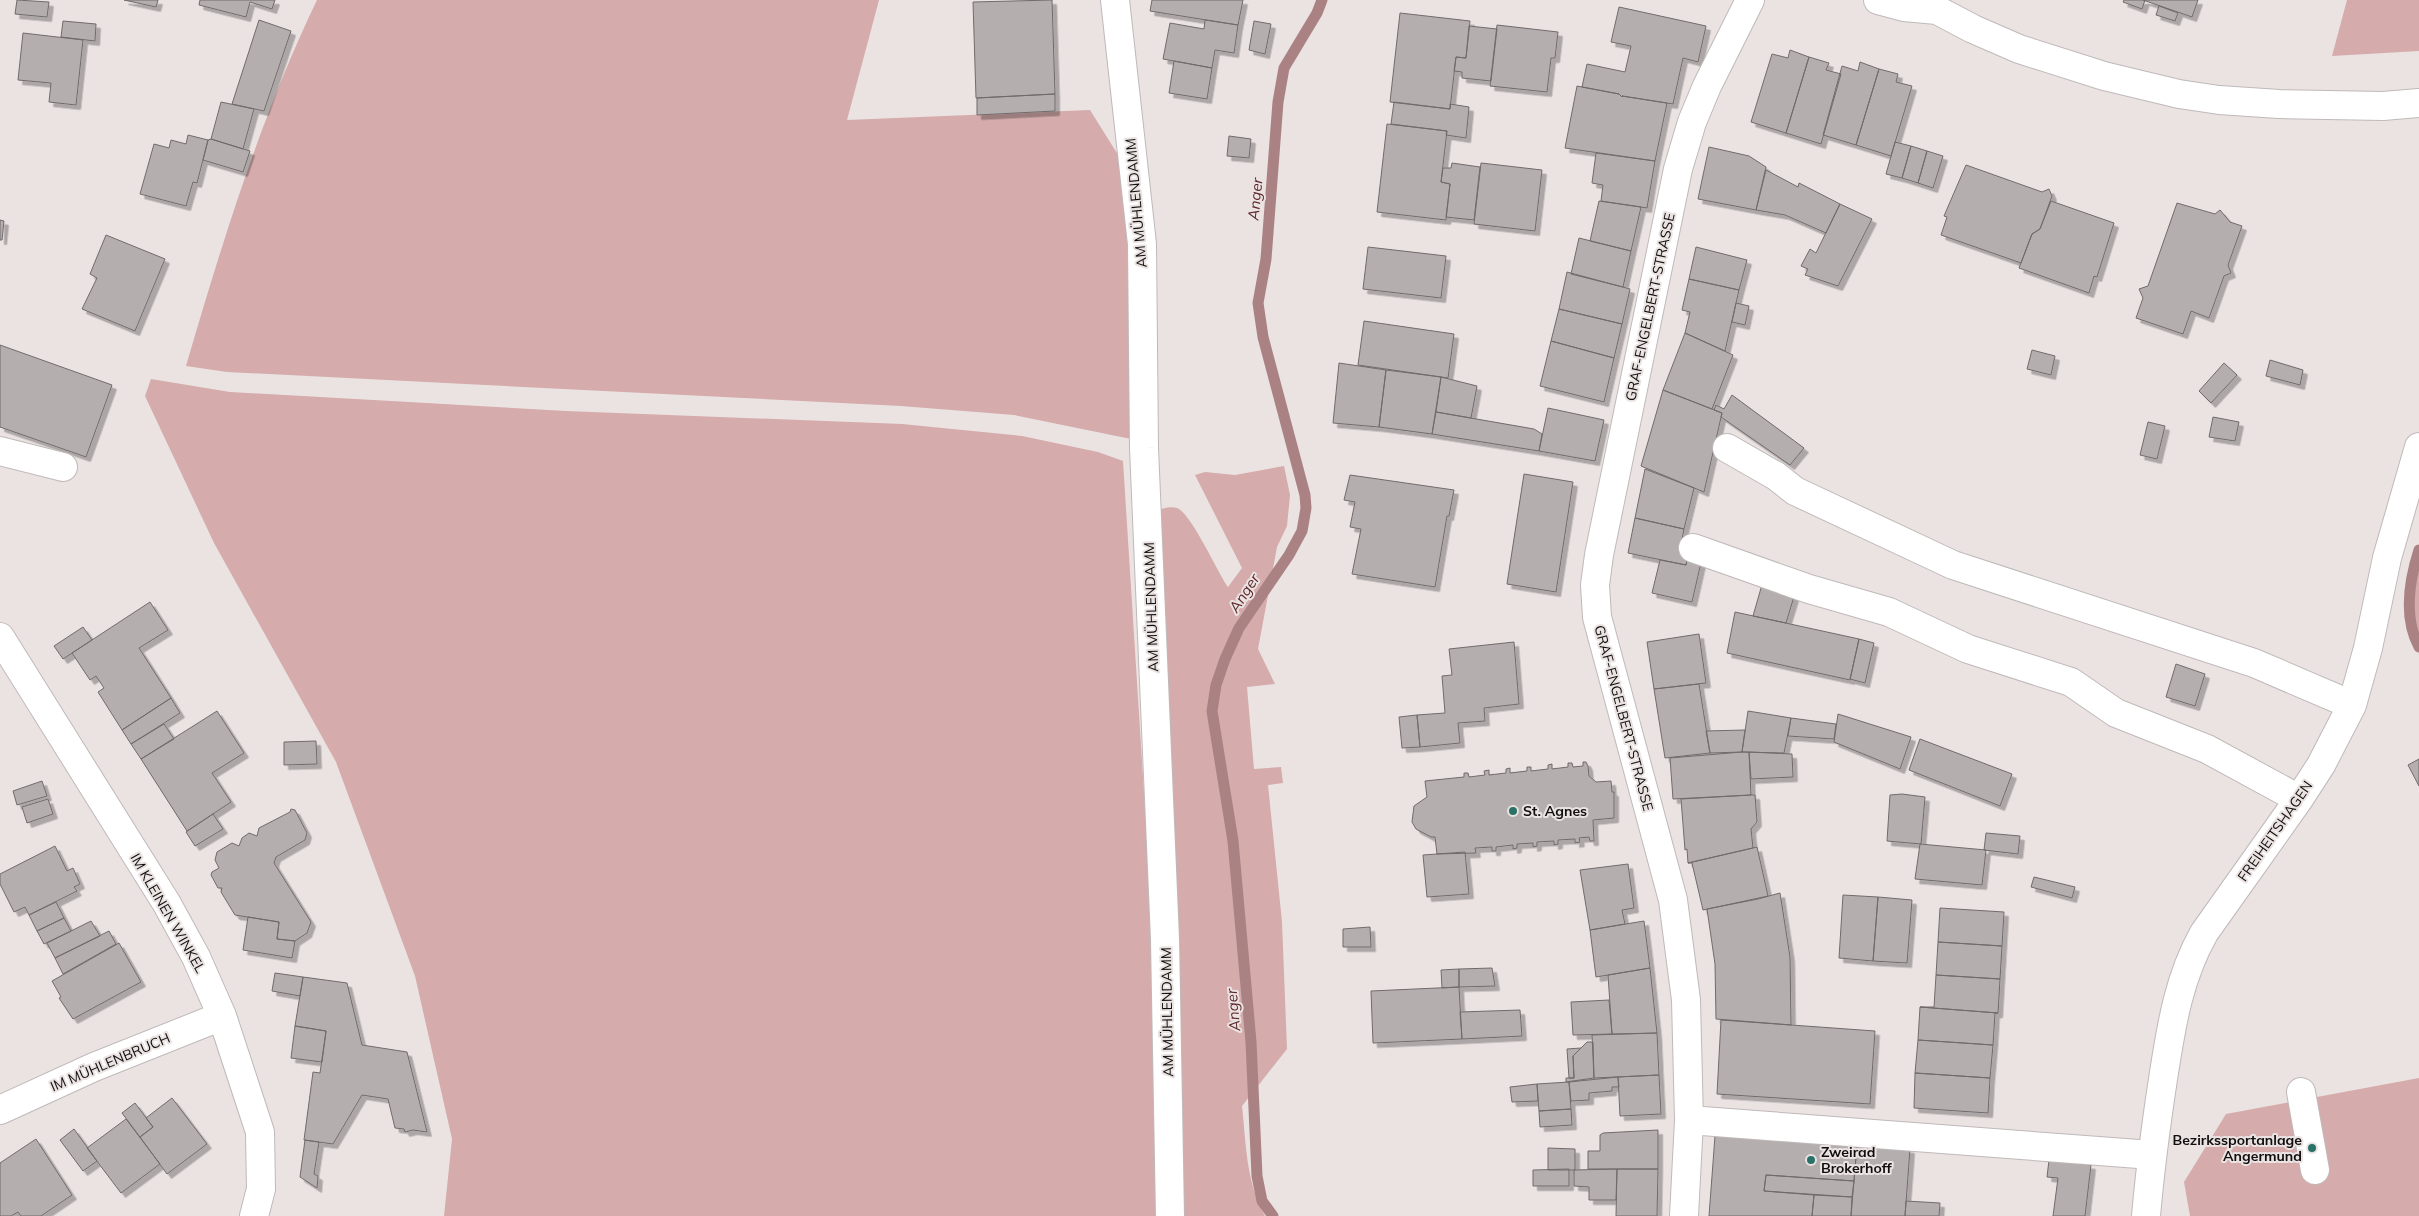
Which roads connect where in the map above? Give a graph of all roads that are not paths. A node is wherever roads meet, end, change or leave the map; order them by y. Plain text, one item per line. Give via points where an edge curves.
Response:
1 (1115, 0) edge
2 (1750, 0) edge
3 (1878, 0) edge
4 (1933, 5) edge
5 (2419, 103) edge
6 (2419, 447) edge
7 (1727, 448) dead end
8 (0, 451) edge
9 (63, 467) dead end
10 (1693, 548) dead end
11 (0, 637) edge
12 (2352, 706) junction
13 (2299, 798) junction
14 (222, 1016) junction
15 (2301, 1092) dead end
16 (0, 1110) edge
17 (1689, 1120) junction
18 (2152, 1155) junction
19 (2315, 1170) dead end
20 (254, 1216) edge
21 (1170, 1216) edge
22 (1684, 1216) edge
23 (2146, 1216) edge

1 - 21 street, AM MÜHLENDAMM via 1142,244 1144,448 1165,939
2 - 17 street, GRAF-ENGELBERT-STRASSE via 1707,86 1678,169 1595,585 1597,617 1607,659 1673,900 1686,1000
3 - 4 street via 1904,7
4 - 5 street via 1973,29 2019,48 2104,76 2179,94 2279,104 2383,106
6 - 12 street, FREIHEITSHAGEN via 2387,558
7 - 12 street via 1776,476 1795,491 1953,565 2254,663
8 - 9 street
10 - 13 street via 1809,589 1889,612 1968,649 2071,682 2116,713 2207,749
11 - 14 street, IM KLEINEN WINKEL via 167,904 196,957
12 - 13 street, FREIHEITSHAGEN via 2321,765
13 - 18 street, FREIHEITSHAGEN via 2231,892 2192,954 2171,1025
14 - 16 street, IM MÜHLENBRUCH via 94,1067
14 - 20 street, IM KLEINEN WINKEL via 260,1132 261,1189
15 - 19 street
17 - 18 street
17 - 22 street, GRAF-ENGELBERT-STRASSE
18 - 23 street, FREIHEITSHAGEN

